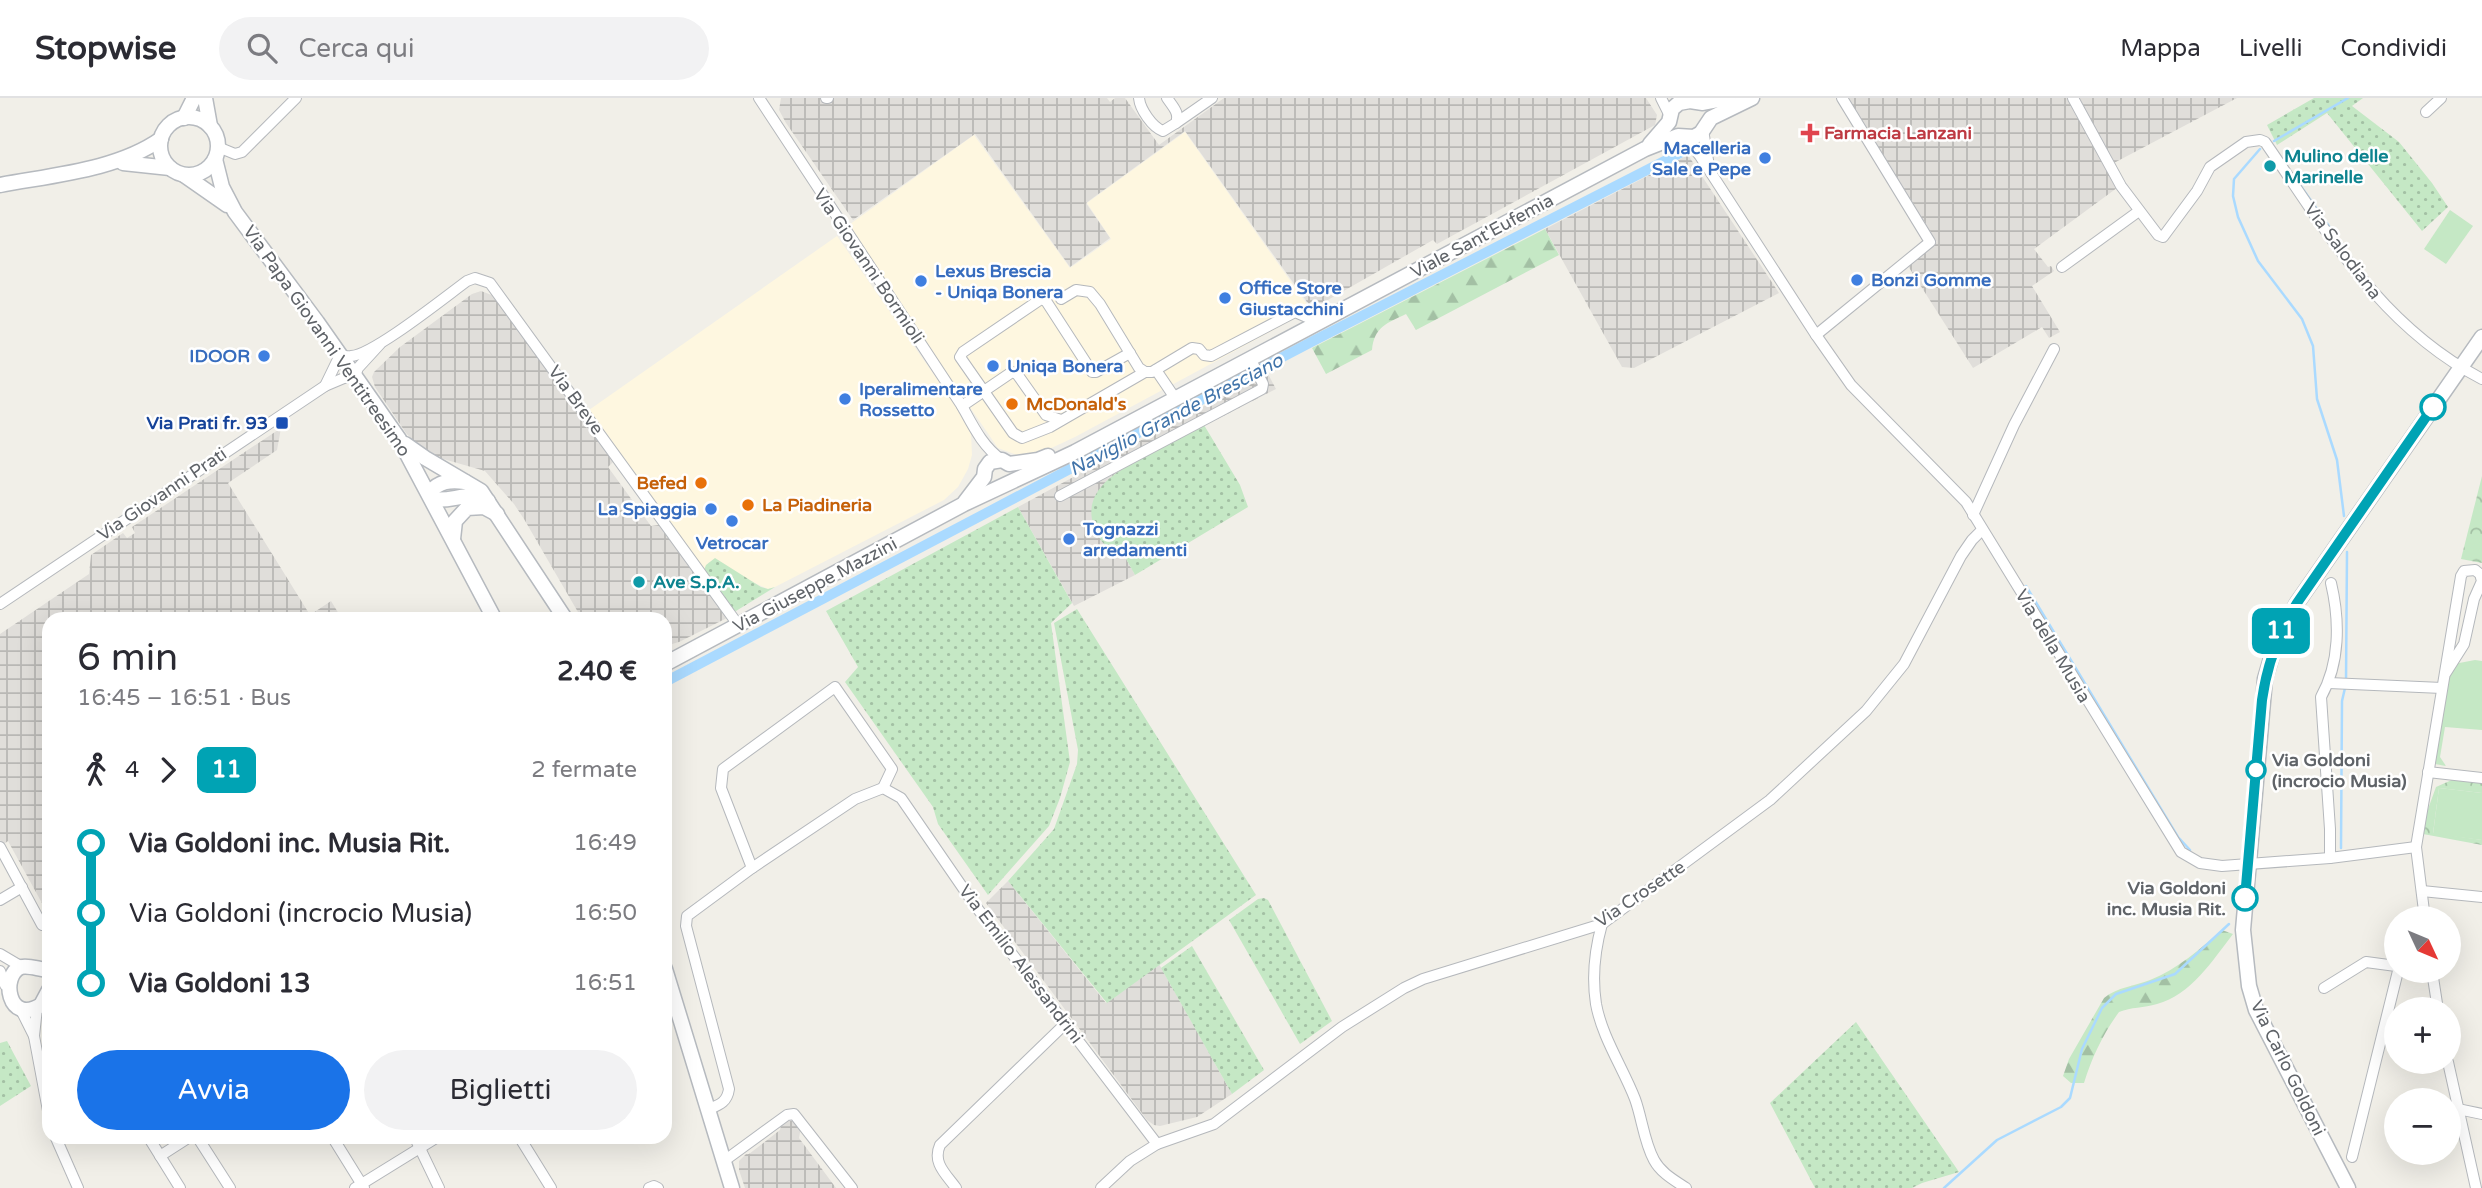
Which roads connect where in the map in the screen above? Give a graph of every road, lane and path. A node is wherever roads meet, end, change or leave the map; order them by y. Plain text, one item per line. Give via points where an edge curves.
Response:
1 (194, 98) edge
2 (205, 98) edge
3 (296, 98) edge
4 (759, 98) edge
5 (1139, 98) edge
6 (1167, 98) edge
7 (1212, 98) edge
8 (1661, 98) edge
9 (1729, 98) edge
10 (1752, 98) edge
11 (1842, 98) edge
12 (2073, 98) edge
13 (2441, 98) edge
14 (1691, 101) edge
15 (2426, 112) dead end
16 (184, 118) junction
17 (1176, 118) junction
18 (1669, 118) junction
19 (210, 126) junction
20 (1705, 126) junction
21 (1682, 137) junction
22 (162, 139) junction
23 (1645, 149) junction
24 (217, 153) junction
25 (108, 164) junction
26 (176, 171) junction
27 (1710, 173) junction
28 (0, 185) edge
29 (2139, 211) junction
30 (235, 212) junction
31 (2062, 267) dead end
32 (1060, 299) dead end
33 (1318, 322) junction
34 (1816, 335) junction
35 (2482, 337) edge
36 (380, 344) junction
37 (2054, 349) dead end
38 (1130, 353) junction
39 (340, 355) junction
40 (1253, 362) junction
41 (2460, 368) junction
42 (1151, 371) junction
43 (355, 376) junction
44 (2482, 379) edge
45 (325, 386) junction
46 (983, 391) junction
47 (1175, 398) junction
48 (962, 406) junction
49 (1046, 415) junction
50 (1061, 420) junction
51 (1115, 429) junction
52 (1038, 431) junction
53 (978, 434) junction
54 (399, 439) junction
55 (1005, 462) junction
56 (985, 473) junction
57 (470, 483) junction
58 (1004, 486) junction
59 (431, 496) junction
60 (1060, 496) dead end
61 (964, 504) junction
62 (495, 509) junction
63 (1973, 515) junction
64 (1982, 530) junction
65 (453, 540) junction
66 (2331, 583) dead end
67 (0, 604) edge
68 (491, 612) edge
69 (561, 612) edge
70 (739, 626) junction
71 (672, 660) edge
72 (2445, 674) junction
73 (2329, 684) junction
74 (2442, 688) junction
75 (2428, 772) junction
76 (2482, 778) edge
77 (883, 788) junction
78 (0, 847) edge
79 (2416, 847) junction
80 (2330, 858) junction
81 (2248, 865) junction
82 (752, 868) junction
83 (22, 887) junction
84 (2422, 891) junction
85 (2482, 897) edge
86 (0, 900) edge
87 (2424, 906) edge
88 (1602, 924) junction
89 (42, 925) dead end
90 (0, 954) edge
91 (2384, 964) edge
92 (22, 967) junction
93 (42, 970) edge
94 (2395, 984) edge
95 (2, 986) edge
96 (2324, 988) dead end
97 (672, 990) edge
98 (672, 1002) edge
99 (42, 1004) edge
100 (37, 1008) junction
101 (12, 1009) edge
102 (679, 1010) junction
103 (1066, 1023) junction
104 (34, 1036) junction
105 (42, 1079) edge
106 (707, 1110) junction
107 (2461, 1110) edge
108 (2482, 1114) edge
109 (2461, 1122) edge
110 (1157, 1143) junction
111 (61, 1144) edge
112 (153, 1144) edge
113 (179, 1144) edge
114 (202, 1144) edge
115 (336, 1144) edge
116 (414, 1144) edge
117 (418, 1144) edge
118 (524, 1144) edge
119 (160, 1156) junction
120 (2352, 1157) dead end
121 (724, 1161) junction
122 (1674, 1185) edge
123 (360, 1187) edge
124 (78, 1188) edge
125 (180, 1188) edge
126 (230, 1188) edge
127 (439, 1188) edge
128 (551, 1188) edge
129 (649, 1188) edge
130 (658, 1188) edge
131 (732, 1188) edge
132 (852, 1188) edge
133 (956, 1188) edge
134 (1101, 1188) edge
135 (1686, 1188) edge
136 (2348, 1188) edge
137 (2476, 1188) edge

1 - 16 street
2 - 19 street
3 - 24 street via 242,152
4 - 48 street, Via Giovanni Bormioli
5 - 17 street via 1156,128 1167,130
6 - 17 street
7 - 17 street
8 - 18 street
9 - 14 street, Viale Sant'Eufemia
10 - 20 street, Viale Sant'Eufemia via 1719,113
11 - 34 street via 1930,242
12 - 29 street
13 - 15 street
14 - 18 street, Viale Sant'Eufemia via 1675,105
14 - 20 street via 1705,113
16 - 19 street
16 - 22 street via 169,125
18 - 21 street via 1672,130
18 - 23 street, Viale Sant'Eufemia
19 - 24 street via 218,140
20 - 21 street, Viale Sant'Eufemia via 1697,136
20 - 27 street, Via della Musia
21 - 23 street, Viale Sant'Eufemia
21 - 27 street, Via della Musia
22 - 25 street, Via Papa Giovanni Ventitreesimo via 136,155
22 - 26 street via 162,155
23 - 33 street, Viale Sant'Eufemia
24 - 26 street via 205,171 190,175
24 - 30 street, Via Papa Giovanni Ventitreesimo via 222,187
25 - 26 street, Via Papa Giovanni Ventitreesimo
25 - 28 street, Via Papa Giovanni Ventitreesimo
26 - 30 street, Via Papa Giovanni Ventitreesimo
27 - 34 street, Via della Musia
29 - 31 street
29 - 41 street, Via Salodiana via 2162,237 2210,167 2246,142 2265,142 2355,271 2402,324
30 - 39 street, Via Papa Giovanni Ventitreesimo
32 - 38 street via 1076,290 1090,292
33 - 40 street, Viale Sant'Eufemia
33 - 42 street via 1295,312 1211,356 1192,348
34 - 63 street, Via della Musia via 1852,385 1958,491
35 - 41 street, Via Carlo Goldoni
36 - 39 street via 350,357
36 - 43 street
36 - 70 street, Via Breve via 467,281 475,278 490,283
37 - 63 street
38 - 42 street via 1140,370
38 - 46 street via 1092,372 1046,301 1039,299 961,354
39 - 43 street, Via Papa Giovanni Ventitreesimo
39 - 45 street
40 - 47 street, Viale Sant'Eufemia
40 - 60 street via 1263,387 1260,391
41 - 44 street, Via Salodiana
41 - 81 street, Via Carlo Goldoni via 2297,603 2275,645 2264,679
42 - 47 street
42 - 50 street
43 - 45 street, Via Giovanni Prati
43 - 54 street, Via Papa Giovanni Ventitreesimo
45 - 67 street, Via Giovanni Prati
46 - 48 street
46 - 49 street via 1014,373
46 - 52 street via 1015,436
47 - 51 street, Viale Sant'Eufemia
48 - 53 street, Via Giovanni Bormioli
49 - 50 street
49 - 52 street
50 - 52 street
51 - 55 street, Viale Sant'Eufemia via 1038,460
51 - 58 street, Viale Sant'Eufemia
53 - 55 street
53 - 56 street
54 - 57 street
54 - 59 street, Via Papa Giovanni Ventitreesimo
55 - 56 street, Viale Sant'Eufemia via 990,462
55 - 58 street via 1012,472
56 - 58 street via 991,486
56 - 61 street, Via Giuseppe Mazzini
57 - 59 street via 445,481
57 - 62 street
58 - 61 street, Via Giuseppe Mazzini
59 - 62 street via 444,500 473,495
59 - 65 street, Via Papa Giovanni Ventitreesimo
61 - 70 street, Via Giuseppe Mazzini
62 - 65 street via 467,508 455,521
62 - 69 street
63 - 64 street, Via della Musia
64 - 81 street, Via della Musia via 2175,846 2200,863
64 - 88 street, Via Crosette via 1961,556 1904,664 1866,711 1770,800
65 - 68 street, Via Papa Giovanni Ventitreesimo
66 - 73 street via 2338,623
70 - 71 street, Via Giuseppe Mazzini
72 - 72 street via 2468,634 2482,581 2475,570 2461,576
72 - 74 street
73 - 74 street
73 - 80 street via 2321,698
74 - 75 street
75 - 76 street
75 - 79 street
77 - 82 street via 855,799
77 - 82 street via 892,769 835,687 723,769 720,788
77 - 103 street, Via Emilio Alessandrini via 901,798 974,904
78 - 83 street
79 - 80 street, Via della Musia
79 - 84 street
80 - 81 street, Via della Musia
81 - 136 street, Via Carlo Goldoni via 2243,930 2256,1010
82 - 106 street via 685,920 729,1089 723,1103
83 - 86 street
83 - 89 street
84 - 85 street
84 - 87 street
88 - 110 street, Via Crosette via 1404,988 1342,1027 1214,1124
88 - 122 street via 1597,940 1596,1006 1635,1100 1654,1161
90 - 92 street
91 - 96 street via 2366,962
92 - 93 street
92 - 95 street
94 - 120 street
95 - 101 street
97 - 102 street
98 - 102 street
99 - 100 street
100 - 101 street
100 - 104 street
101 - 104 street
102 - 106 street
103 - 110 street, Via Emilio Alessandrini
103 - 133 street via 940,1144 938,1162
104 - 105 street
106 - 121 street
107 - 108 street
109 - 137 street
110 - 134 street, Via Crosette
111 - 124 street
112 - 119 street
113 - 119 street
114 - 126 street
115 - 123 street
116 - 123 street
117 - 127 street
118 - 128 street
119 - 125 street
121 - 131 street
121 - 132 street via 794,1114
122 - 135 street
129 - 130 street

